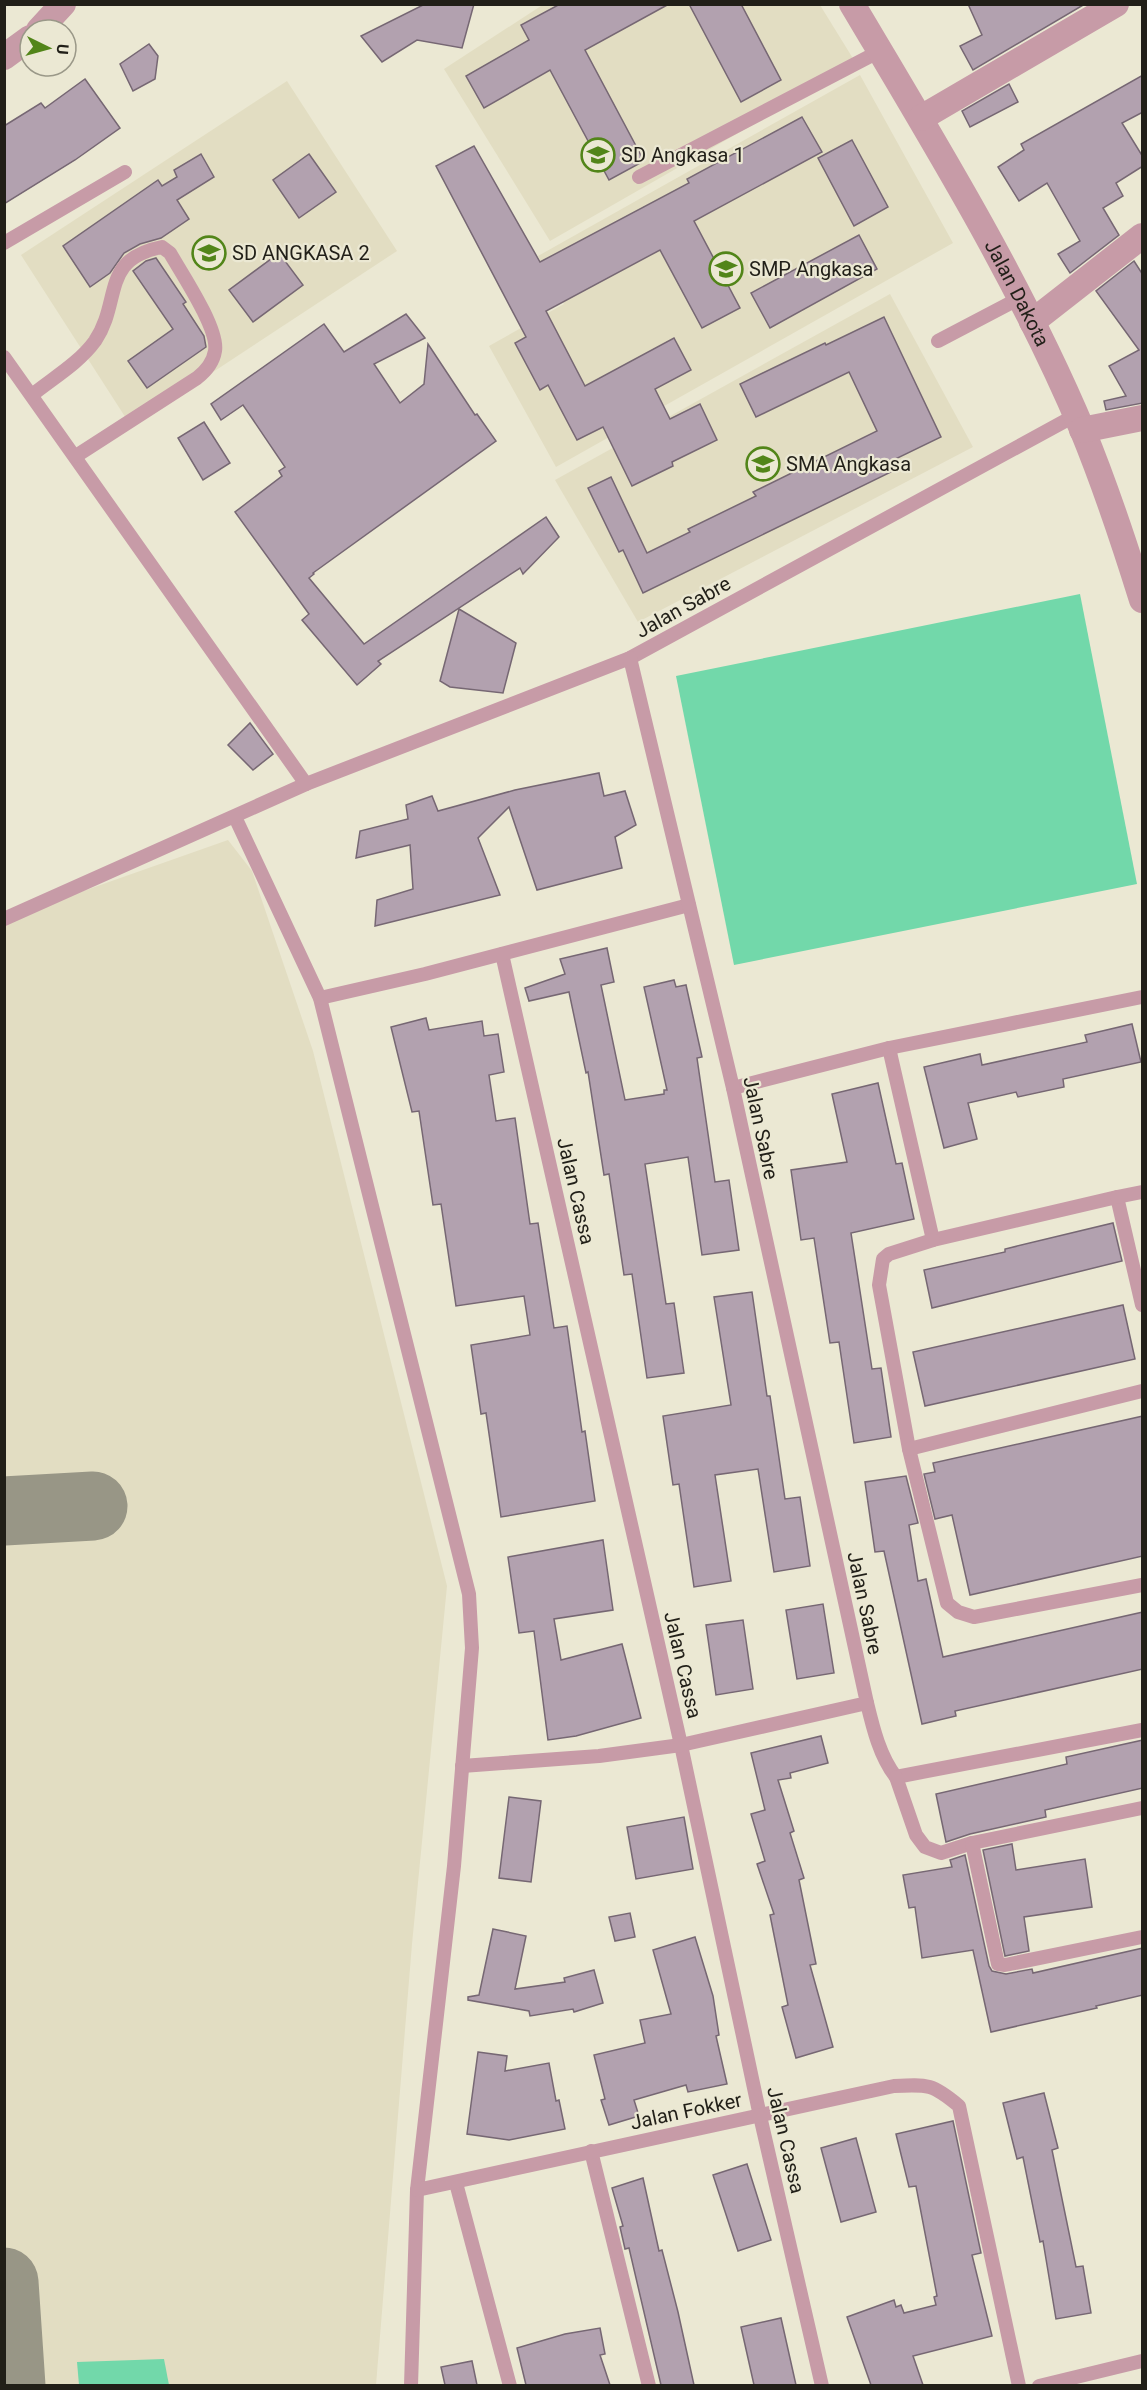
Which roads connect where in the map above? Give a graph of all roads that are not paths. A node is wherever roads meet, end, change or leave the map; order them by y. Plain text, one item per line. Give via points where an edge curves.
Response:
1 (63, 4) edge
2 (852, 4) edge
3 (1116, 4) edge
4 (50, 18) edge
5 (18, 47) edge
6 (880, 51) junction
7 (4, 57) edge
8 (921, 118) junction
9 (125, 172) dead end
10 (639, 177) dead end
11 (1143, 236) edge
12 (4, 243) edge
13 (1020, 298) junction
14 (1032, 322) junction
15 (938, 340) dead end
16 (4, 357) edge
17 (32, 395) junction
18 (1143, 418) edge
19 (1079, 422) junction
20 (76, 456) junction
21 (1143, 600) edge
22 (630, 658) junction
23 (306, 784) junction
24 (235, 817) junction
25 (689, 905) junction
26 (4, 919) edge
27 (502, 954) junction
28 (1143, 997) edge
29 (320, 998) junction
30 (889, 1048) junction
31 (733, 1088) junction
32 (1143, 1192) edge
33 (1118, 1197) junction
34 (933, 1240) junction
35 (1143, 1305) edge
36 (1143, 1391) edge
37 (909, 1449) junction
38 (1143, 1585) edge
39 (867, 1703) junction
40 (1143, 1730) edge
41 (681, 1745) junction
42 (462, 1766) junction
43 (896, 1777) junction
44 (1143, 1808) edge
45 (972, 1844) junction
46 (1143, 1937) edge
47 (760, 2116) junction
48 (591, 2151) junction
49 (456, 2182) junction
50 (417, 2190) junction
51 (1143, 2361) edge
52 (411, 2385) edge
53 (510, 2385) edge
54 (649, 2385) edge
55 (822, 2385) edge
56 (1019, 2385) edge
57 (1039, 2385) edge

1 - 4 street
2 - 6 street, Jalan Dakota
3 - 8 street
5 - 7 street
6 - 8 street, Jalan Dakota
6 - 10 lane
8 - 13 street, Jalan Dakota
9 - 12 lane
11 - 14 street
13 - 14 street, Jalan Dakota
13 - 15 lane
14 - 19 street, Jalan Dakota
16 - 17 lane
17 - 20 lane
17 - 20 lane via 82,356 95,340 123,266 146,250 162,247 170,253 212,329 215,350 209,368
18 - 19 street
19 - 21 street, Jalan Dakota via 1116,515
19 - 22 lane, Jalan Sabre
20 - 23 lane
22 - 23 lane
22 - 25 lane, Jalan Sabre
23 - 24 lane
24 - 26 lane
24 - 29 lane
25 - 27 lane
25 - 31 lane, Jalan Sabre
27 - 29 lane
27 - 41 lane, Jalan Cassa
28 - 30 lane
29 - 42 lane via 470,1594 472,1648
30 - 31 lane
30 - 34 lane
31 - 39 lane, Jalan Sabre
32 - 33 lane
33 - 34 lane
33 - 35 lane
34 - 37 lane via 883,1259 879,1285
36 - 37 lane
37 - 38 lane via 947,1603 958,1612 974,1617
39 - 41 lane
39 - 43 lane, Jalan Sabre via 889,1769
40 - 43 lane
41 - 42 lane via 598,1756
41 - 47 lane, Jalan Cassa
42 - 50 lane
43 - 45 lane, Jalan Sabre via 916,1835 925,1847 941,1853
44 - 45 lane, Jalan Sabre
45 - 46 lane via 998,1964
47 - 48 lane, Jalan Fokker
47 - 55 lane, Jalan Cassa
47 - 56 lane, Jalan Fokker via 894,2086 938,2089 959,2106
48 - 49 lane, Jalan Fokker
48 - 54 lane
49 - 50 lane, Jalan Fokker
49 - 53 lane
50 - 52 lane
51 - 57 lane

